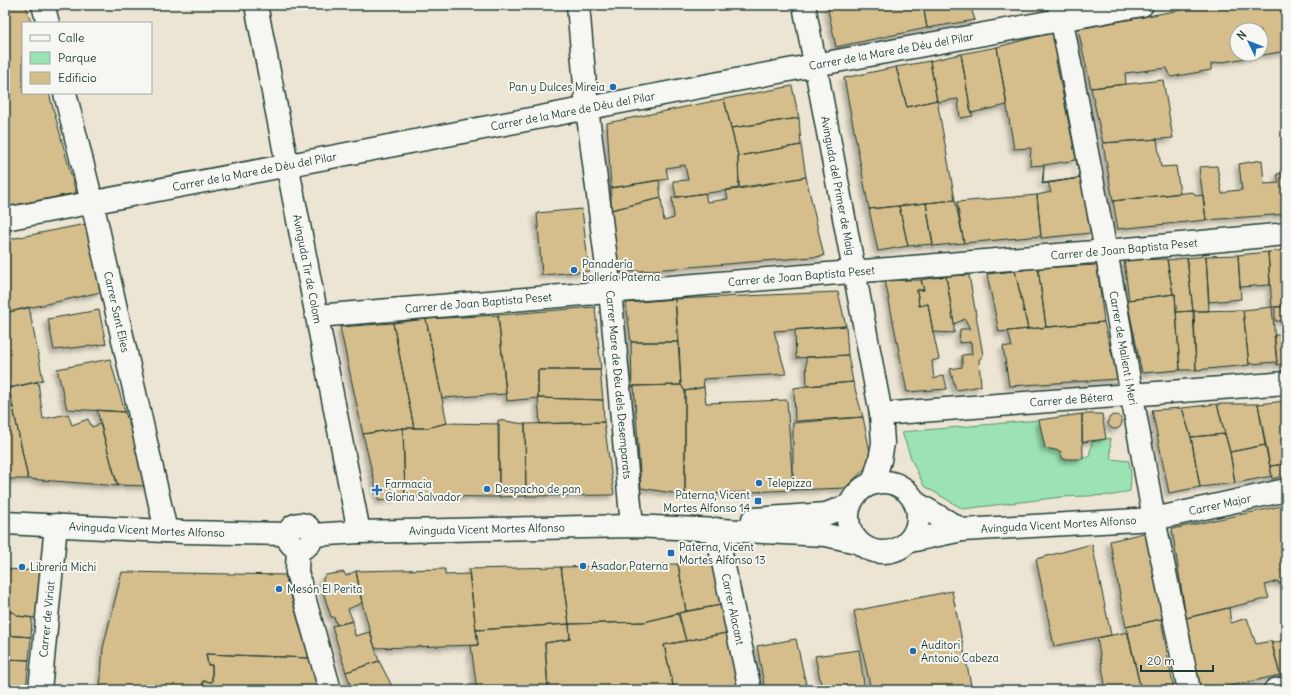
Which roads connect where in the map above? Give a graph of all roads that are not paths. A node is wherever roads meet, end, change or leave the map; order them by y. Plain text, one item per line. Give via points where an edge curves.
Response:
1 (43, 5) edge
2 (256, 5) edge
3 (578, 5) edge
4 (804, 5) edge
5 (1142, 5) edge
6 (1060, 12) edge
7 (48, 22) edge
8 (815, 65) junction
9 (65, 94) edge
10 (587, 108) junction
11 (288, 165) junction
12 (92, 202) junction
13 (5, 219) edge
14 (1286, 234) edge
15 (1106, 251) junction
16 (854, 271) junction
17 (610, 291) junction
18 (317, 316) junction
19 (1286, 383) edge
20 (1132, 395) junction
21 (881, 414) junction
22 (873, 483) junction
23 (1286, 490) edge
24 (916, 503) junction
25 (850, 505) junction
26 (1154, 519) junction
27 (5, 523) edge
28 (56, 525) junction
29 (632, 526) junction
30 (661, 527) junction
31 (716, 529) junction
32 (962, 530) junction
33 (166, 531) junction
34 (359, 532) junction
35 (299, 539) junction
36 (910, 541) junction
37 (857, 542) junction
38 (1286, 688) edge
39 (40, 690) edge
40 (330, 690) edge
41 (750, 690) edge
42 (1189, 690) edge
43 (1275, 690) edge

1 - 7 street
2 - 11 street, Avinguda Tir de Colom
3 - 10 street, Carrer Mare de Déu dels Desemparats
4 - 8 street, Avinguda del Primer de Maig
5 - 6 street, Carrer de la Mare de Déu del Pilar
6 - 8 street, Carrer de la Mare de Déu del Pilar
6 - 15 street, Carrer de Mallent i Meri
8 - 10 street, Carrer de la Mare de Déu del Pilar
8 - 16 street, Avinguda del Primer de Maig
9 - 12 street, Carrer Sant Elies
10 - 11 street, Carrer de la Mare de Déu del Pilar
10 - 17 street, Carrer Mare de Déu dels Desemparats
11 - 12 street, Carrer de la Mare de Déu del Pilar
11 - 18 street, Avinguda Tir de Colom
12 - 13 street, Carrer de la Mare de Déu del Pilar
12 - 33 street, Carrer Sant Elies
14 - 15 street, Carrer de Joan Baptista Peset
15 - 16 street, Carrer de Joan Baptista Peset
15 - 20 street, Carrer de Mallent i Meri
16 - 17 street, Carrer de Joan Baptista Peset
16 - 21 street, Avinguda del Primer de Maig
17 - 18 street, Carrer de Joan Baptista Peset
17 - 29 street, Carrer Mare de Déu dels Desemparats
18 - 34 street, Avinguda Tir de Colom
19 - 20 street, Carrer de Bétera
20 - 21 street, Carrer de Bétera
20 - 26 street, Carrer de Mallent i Meri
21 - 22 street, Avinguda del Primer de Maig via 883,443
22 - 24 street via 890,482 906,489
22 - 25 street via 859,491
23 - 26 street, Carrer Major
24 - 32 street
24 - 36 street via 919,523
25 - 30 street, Avinguda Vicent Mortes Alfonso via 826,514
25 - 37 street via 848,524
26 - 32 street, Avinguda Vicent Mortes Alfonso
26 - 42 street, Carrer de Mallent i Meri
27 - 28 street, Avinguda Vicent Mortes Alfonso
28 - 33 street, Avinguda Vicent Mortes Alfonso
28 - 39 street, Carrer de Viriat
29 - 30 street, Avinguda Vicent Mortes Alfonso
29 - 34 street, Avinguda Vicent Mortes Alfonso
30 - 31 street, Avinguda Vicent Mortes Alfonso
31 - 37 street, Avinguda Vicent Mortes Alfonso via 826,535
31 - 41 street, Carrer Alacant
32 - 36 street, Avinguda Vicent Mortes Alfonso
33 - 35 street, Avinguda Vicent Mortes Alfonso
34 - 35 street, Avinguda Vicent Mortes Alfonso
35 - 40 street via 297,572
36 - 37 street via 893,552 874,552
38 - 43 street

